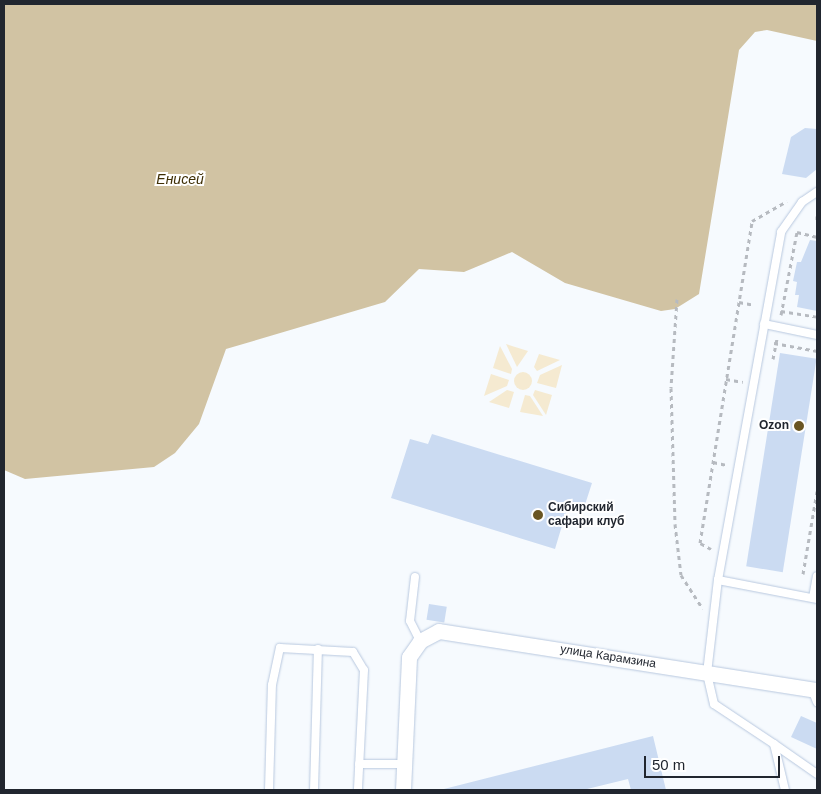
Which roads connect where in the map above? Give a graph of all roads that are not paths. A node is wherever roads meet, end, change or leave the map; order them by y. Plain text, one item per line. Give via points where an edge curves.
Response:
1 (817, 192) edge
2 (764, 324) junction
3 (817, 335) edge
4 (817, 576) edge
5 (415, 577) dead end
6 (718, 580) junction
7 (815, 598) edge
8 (420, 641) junction
9 (318, 649) junction
10 (707, 673) junction
11 (815, 694) edge
12 (774, 744) junction
13 (359, 764) junction
14 (404, 764) junction
15 (817, 774) edge
16 (269, 790) edge
17 (314, 790) edge
18 (358, 790) edge
19 (403, 790) edge
20 (785, 790) edge

1 - 2 lane via 802,202 781,232
2 - 3 lane
2 - 6 lane
4 - 7 lane
5 - 8 lane via 410,621
6 - 7 lane
6 - 10 lane
8 - 10 street, улица Карамзина via 439,631
8 - 14 street via 409,656
9 - 13 lane via 353,652 364,670
9 - 16 lane via 280,648 272,685
9 - 17 lane
10 - 11 street, улица Карамзина
10 - 12 lane via 714,704
12 - 15 lane
12 - 20 lane
13 - 14 lane
13 - 18 lane
14 - 19 street

